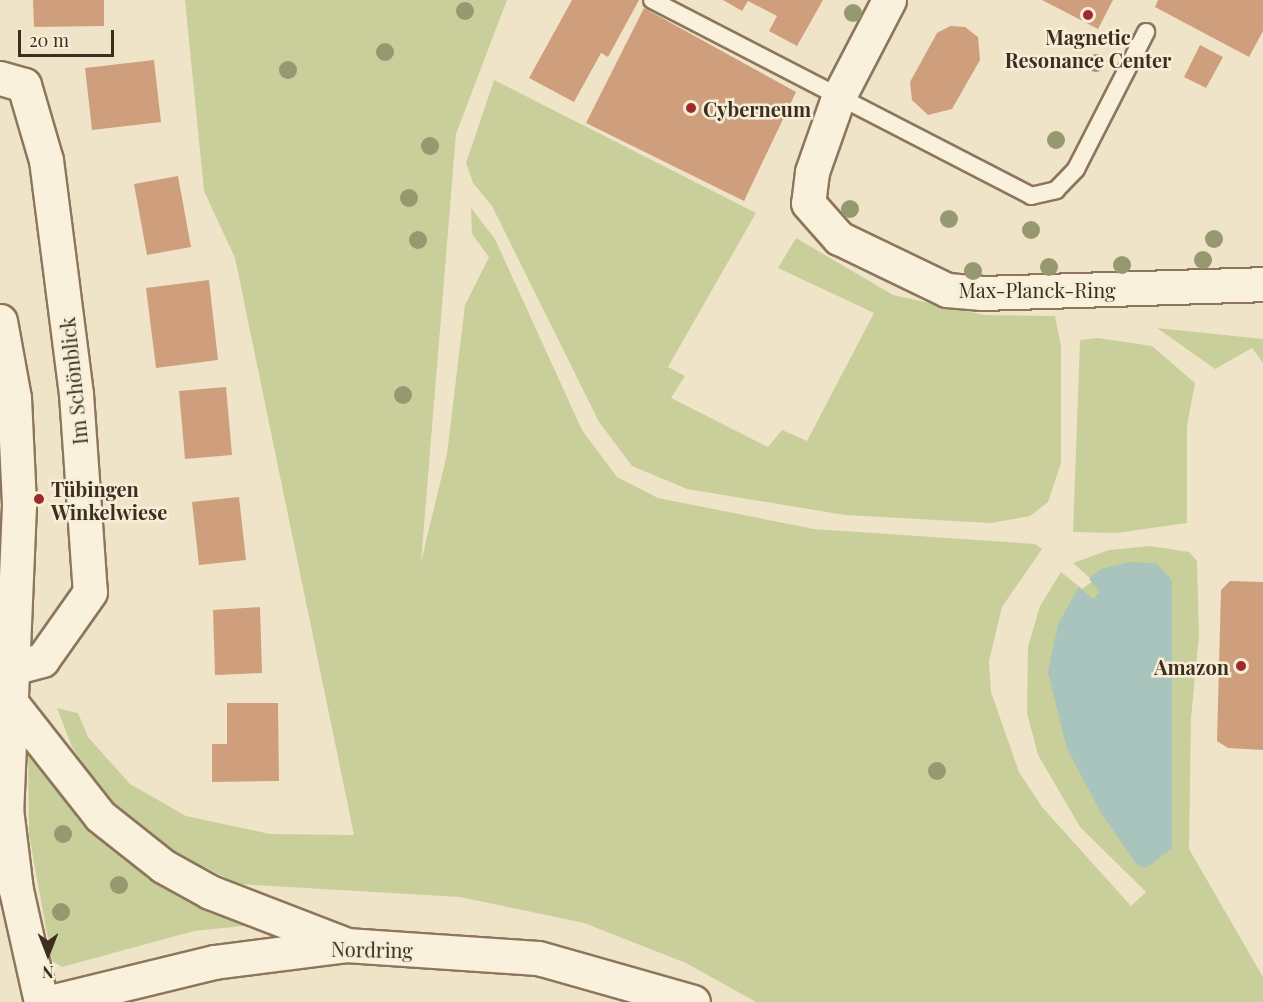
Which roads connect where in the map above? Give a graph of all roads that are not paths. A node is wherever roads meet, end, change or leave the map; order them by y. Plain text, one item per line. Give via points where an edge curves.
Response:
1 (652, 0) edge
2 (889, 0) edge
3 (1146, 32) dead end
4 (0, 78) edge
5 (838, 98) junction
6 (1263, 284) edge
7 (0, 321) edge
8 (7, 398) edge
9 (12, 668) junction
10 (12, 704) junction
11 (346, 945) junction
12 (41, 1002) edge
13 (50, 1002) edge
14 (693, 1002) edge

1 - 5 lane
2 - 5 street, Max-Planck-Ring
3 - 5 lane via 1076,169 1044,195 1005,186
4 - 9 street, Im Schönblick via 24,85 46,160 76,394 90,592 42,660
5 - 6 street, Max-Planck-Ring via 808,204 839,238 946,290 982,293
7 - 8 street
8 - 9 street via 20,505
9 - 10 street
10 - 11 street via 100,816 163,866 210,892
10 - 12 street via 6,809 16,890
11 - 13 street, Nordring via 214,962
11 - 14 street, Nordring via 538,958

